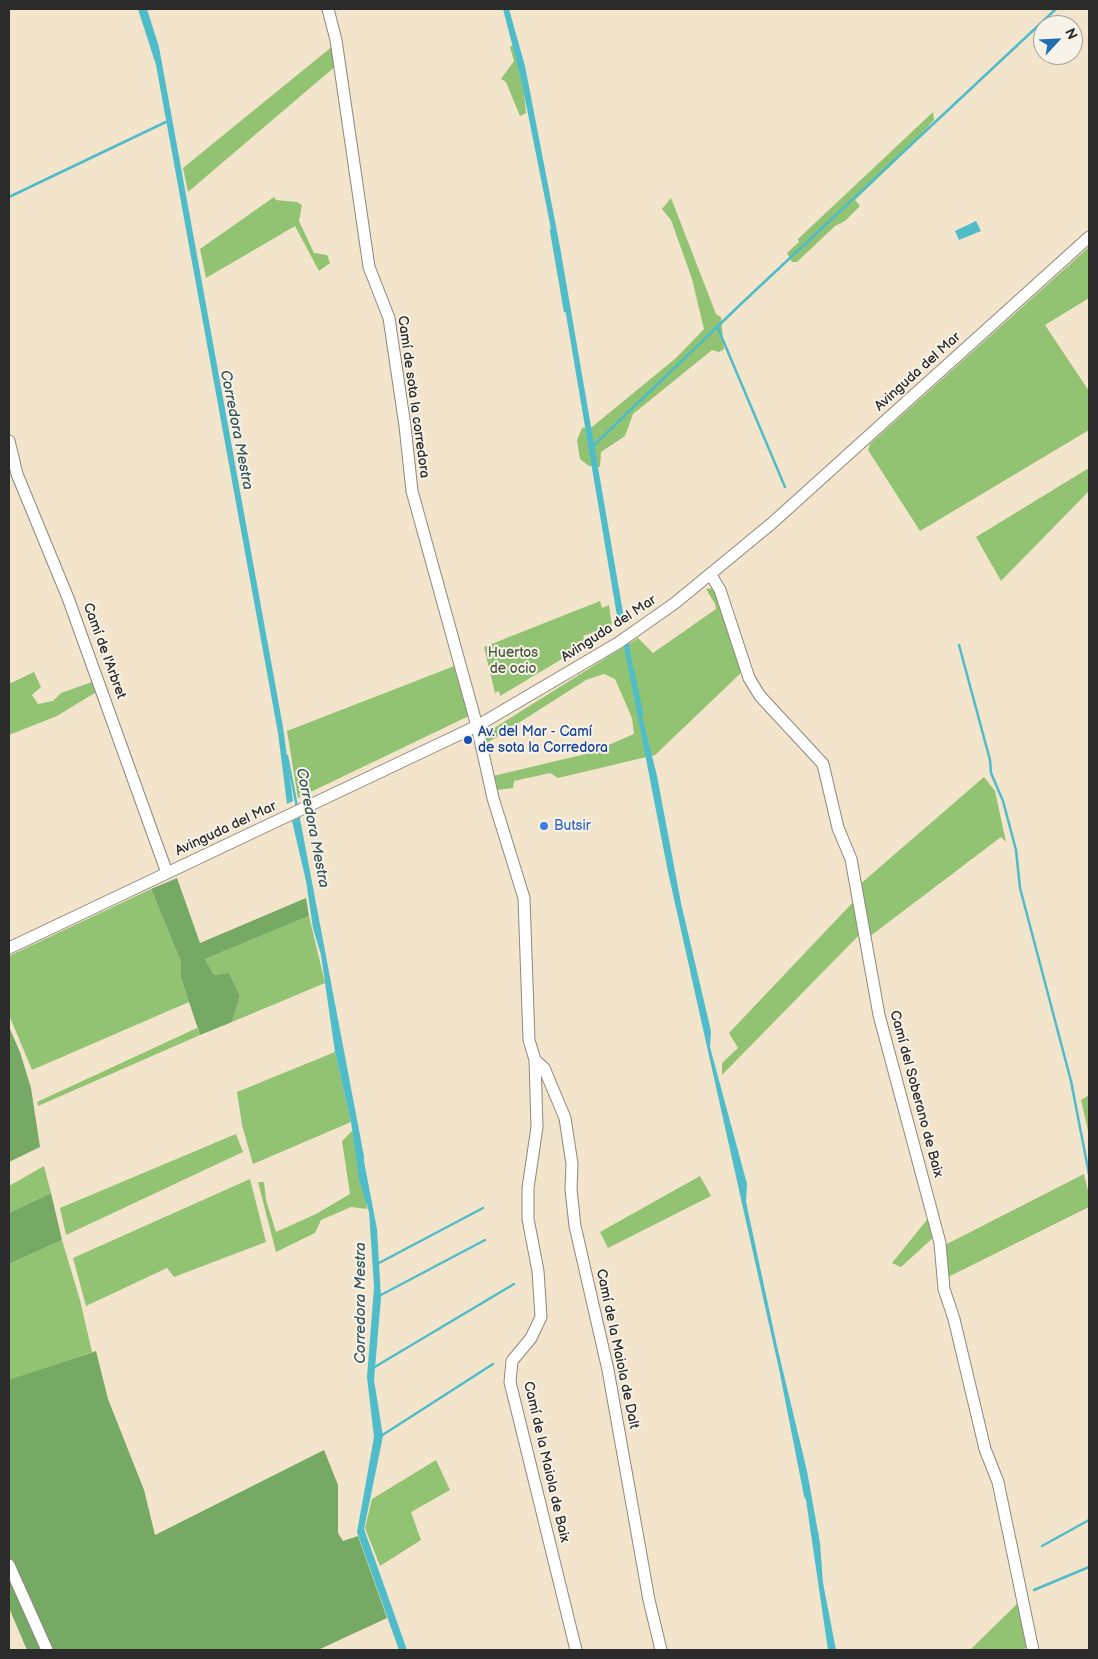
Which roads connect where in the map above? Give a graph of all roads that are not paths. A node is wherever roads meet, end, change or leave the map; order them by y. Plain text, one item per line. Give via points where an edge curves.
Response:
1 (328, 9) edge
2 (1089, 237) edge
3 (9, 441) edge
4 (711, 575) junction
5 (477, 726) junction
6 (167, 874) junction
7 (9, 948) edge
8 (535, 1060) junction
9 (9, 1565) edge
10 (47, 1650) edge
11 (576, 1650) edge
12 (660, 1650) edge
13 (1033, 1650) edge

1 - 5 street, Camí de sota la corredora via 336,40 369,267 389,318 412,491
2 - 4 street, Avinguda del Mar via 797,502
3 - 6 street, Camí de l'Arbret via 17,474 68,598
4 - 5 street, Avinguda del Mar via 632,634
4 - 13 street, Camí del Soberano de Baix via 720,590 750,678 760,696 823,764 838,828 851,859 879,1016 940,1243 944,1290 985,1449 998,1482
5 - 6 street, Avinguda del Mar
5 - 8 street, Camí de la Maiola de Baix via 493,798 524,898 528,1040
6 - 7 street, Avinguda del Mar
8 - 11 street, Camí de la Maiola de Baix via 537,1127 528,1188 528,1219 538,1271 541,1317 531,1338 512,1361 510,1382
8 - 12 street, Camí de la Maiola de Dalt via 544,1068 565,1118 572,1164 575,1226 608,1370
9 - 10 street

